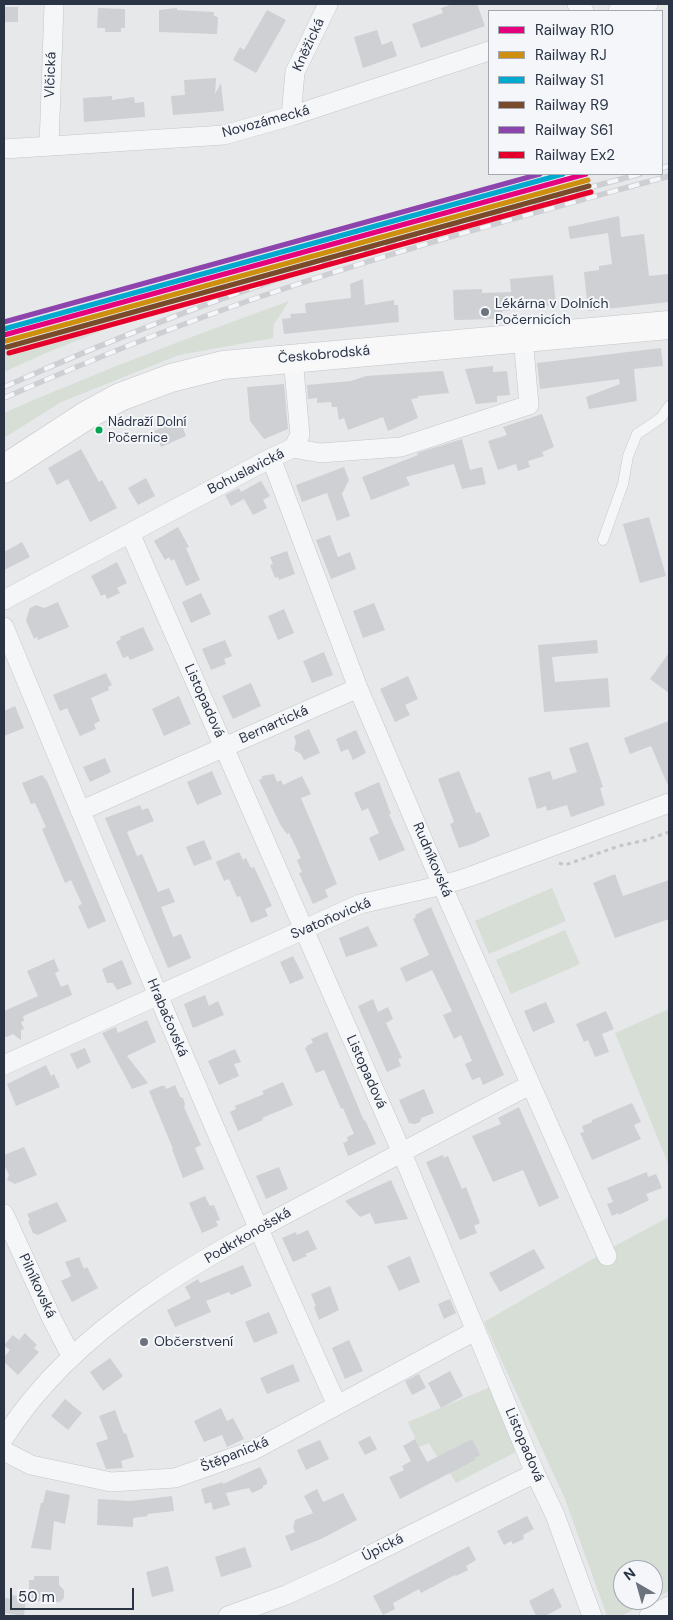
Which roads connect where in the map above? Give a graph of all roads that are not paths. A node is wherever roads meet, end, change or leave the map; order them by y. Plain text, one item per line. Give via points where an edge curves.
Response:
1 (54, 4) edge
2 (328, 4) edge
3 (648, 4) edge
4 (622, 10) edge
5 (488, 51) edge
6 (291, 116) junction
7 (48, 146) junction
8 (4, 149) edge
9 (669, 325) edge
10 (523, 337) junction
11 (293, 358) junction
12 (669, 406) edge
13 (293, 448) junction
14 (271, 458) junction
15 (4, 469) edge
16 (130, 533) junction
17 (603, 540) dead end
18 (4, 600) edge
19 (4, 627) edge
20 (358, 688) junction
21 (224, 747) junction
22 (669, 803) edge
23 (80, 811) junction
24 (443, 885) junction
25 (304, 930) junction
26 (158, 997) junction
27 (4, 1065) edge
28 (530, 1085) junction
29 (402, 1153) junction
30 (4, 1214) edge
31 (258, 1229) junction
32 (607, 1256) dead end
33 (475, 1331) junction
34 (73, 1355) junction
35 (337, 1405) junction
36 (4, 1438) edge
37 (4, 1450) edge
38 (535, 1473) junction
39 (669, 1606) edge
40 (228, 1616) edge
41 (592, 1616) edge
42 (649, 1616) edge

1 - 7 street, Vlčická
2 - 6 street, Kněžická via 294,72
3 - 4 street
5 - 6 street, Novozámecká
6 - 7 street, Novozámecká via 224,135
7 - 8 street, Novozámecká
9 - 10 main road, Českobrodská
10 - 11 main road, Českobrodská
10 - 13 street, Bohuslavická via 529,405 401,447 320,453
11 - 13 street via 300,435
11 - 15 main road, Českobrodská via 223,365 171,378 120,397
12 - 17 lane via 661,418 637,434
13 - 14 street, Bohuslavická
14 - 16 street, Bohuslavická
14 - 20 street, Rudníkovská
16 - 18 street, Bohuslavická
16 - 21 street, Listopadová
19 - 23 street, Hrabačovská
20 - 21 street, Bernartická
20 - 24 street, Rudníkovská
21 - 23 street, Bernartická
21 - 25 street, Listopadová
22 - 24 street, Svatoňovická
23 - 26 street, Hrabačovská
24 - 25 street, Svatoňovická via 360,904
24 - 28 street, Rudníkovská
25 - 26 street, Svatoňovická
25 - 29 street, Listopadová
26 - 27 street, Svatoňovická
26 - 31 street, Hrabačovská
28 - 29 street, Podkrkonošská
28 - 32 street, Rudníkovská
29 - 31 street, Podkrkonošská
29 - 33 street, Listopadová
30 - 34 street, Pilníkovská via 52,1319
31 - 34 street, Podkrkonošská via 142,1301
31 - 35 street, Hrabačovská
33 - 35 street, Štěpanická
33 - 38 street, Listopadová
34 - 36 street, Podkrkonošská via 36,1394
35 - 37 street, Štěpanická via 254,1450 175,1478 111,1482 31,1465
38 - 40 street, Úpická via 328,1576
38 - 41 street, Listopadová via 555,1515
39 - 42 street

